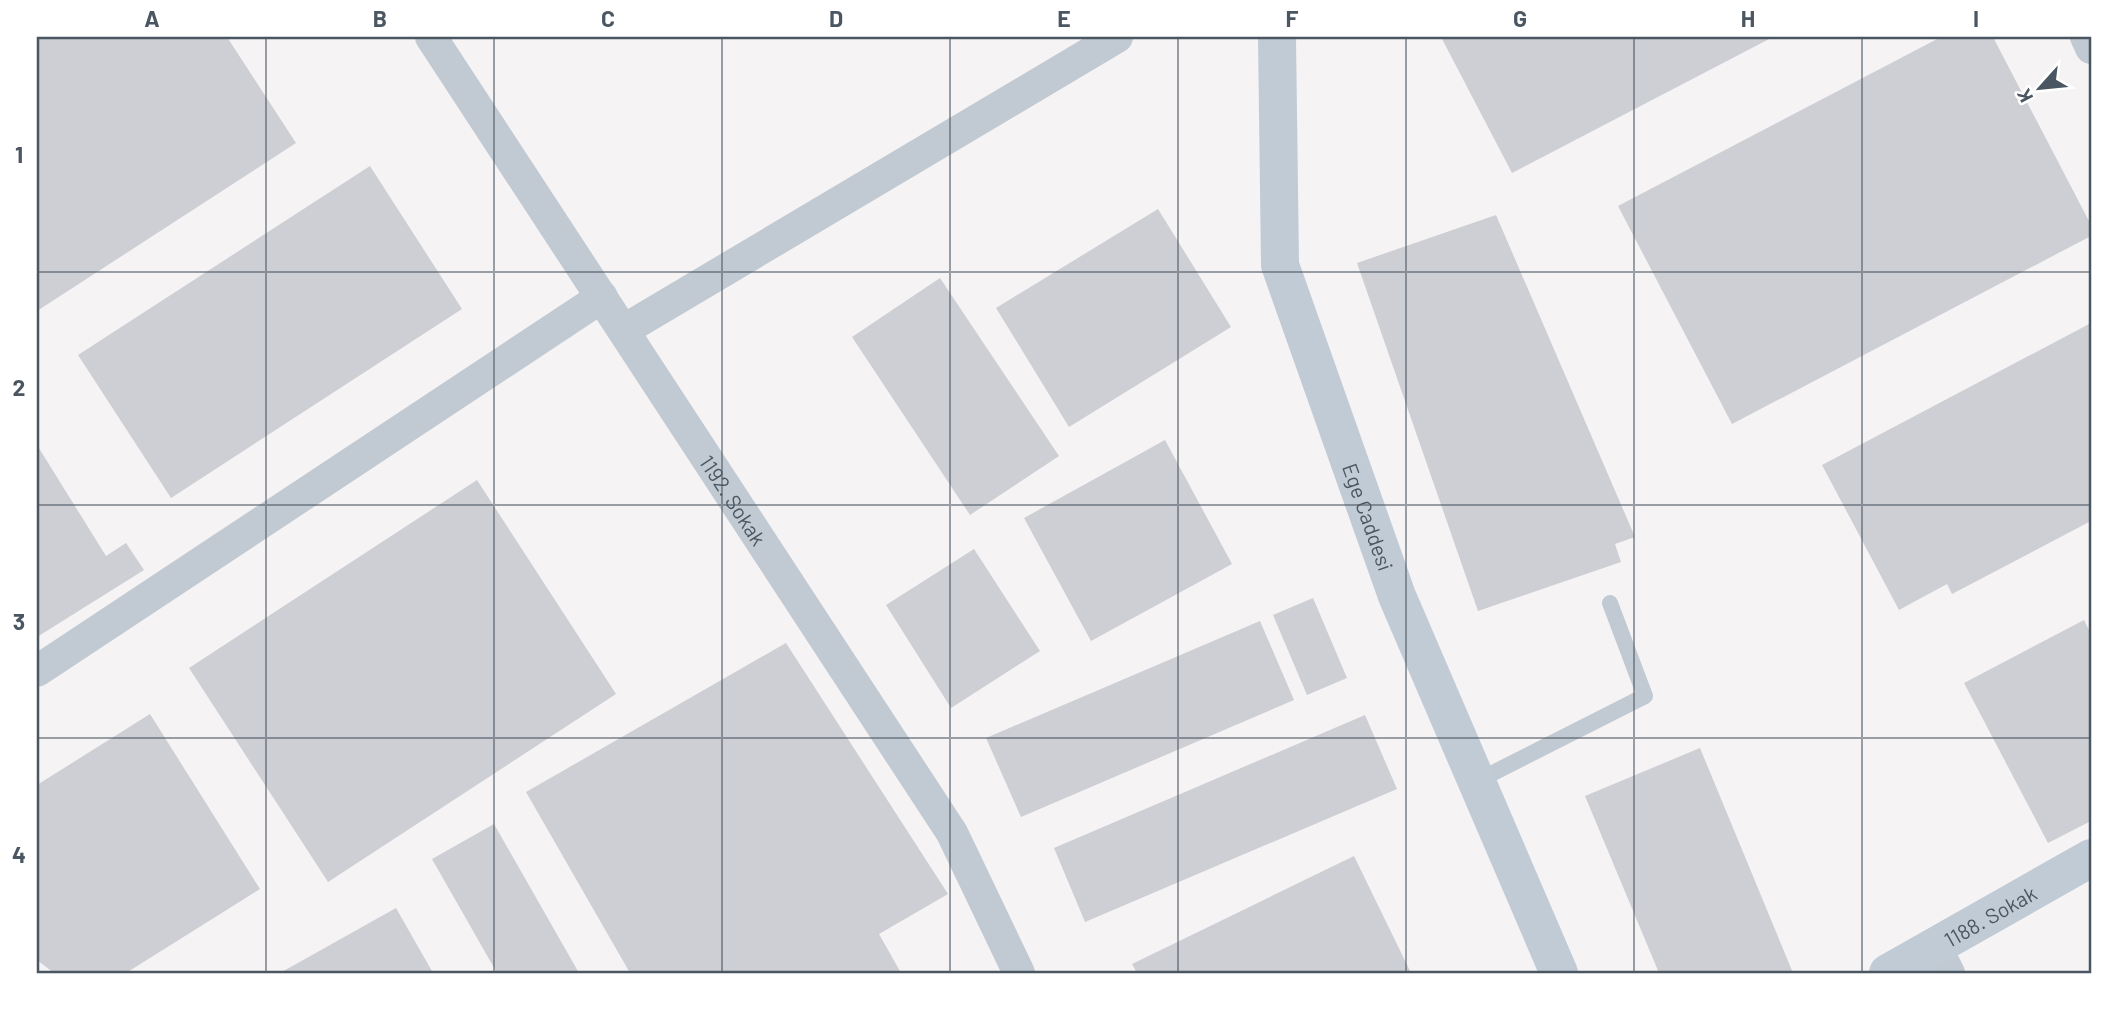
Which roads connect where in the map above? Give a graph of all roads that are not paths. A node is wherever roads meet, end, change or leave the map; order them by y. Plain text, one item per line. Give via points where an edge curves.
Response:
1 (431, 37) edge
2 (1116, 37) edge
3 (1277, 37) edge
4 (2086, 37) edge
5 (2091, 48) edge
6 (602, 297) junction
7 (624, 330) junction
8 (1610, 603) dead end
9 (37, 671) edge
10 (1477, 781) junction
11 (2091, 858) edge
12 (1942, 959) edge
13 (1019, 973) edge
14 (1559, 973) edge
15 (1888, 973) edge

1 - 6 street, 1192. Sokak
2 - 7 street
3 - 10 street, Ege Caddesi via 1280,265 1397,596
4 - 5 street
6 - 7 street, 1192. Sokak
6 - 9 street
7 - 13 street, 1192. Sokak via 951,833
8 - 10 lane via 1645,696
10 - 14 street, Ege Caddesi
11 - 12 street, 1188. Sokak
12 - 15 street, 1188. Sokak

